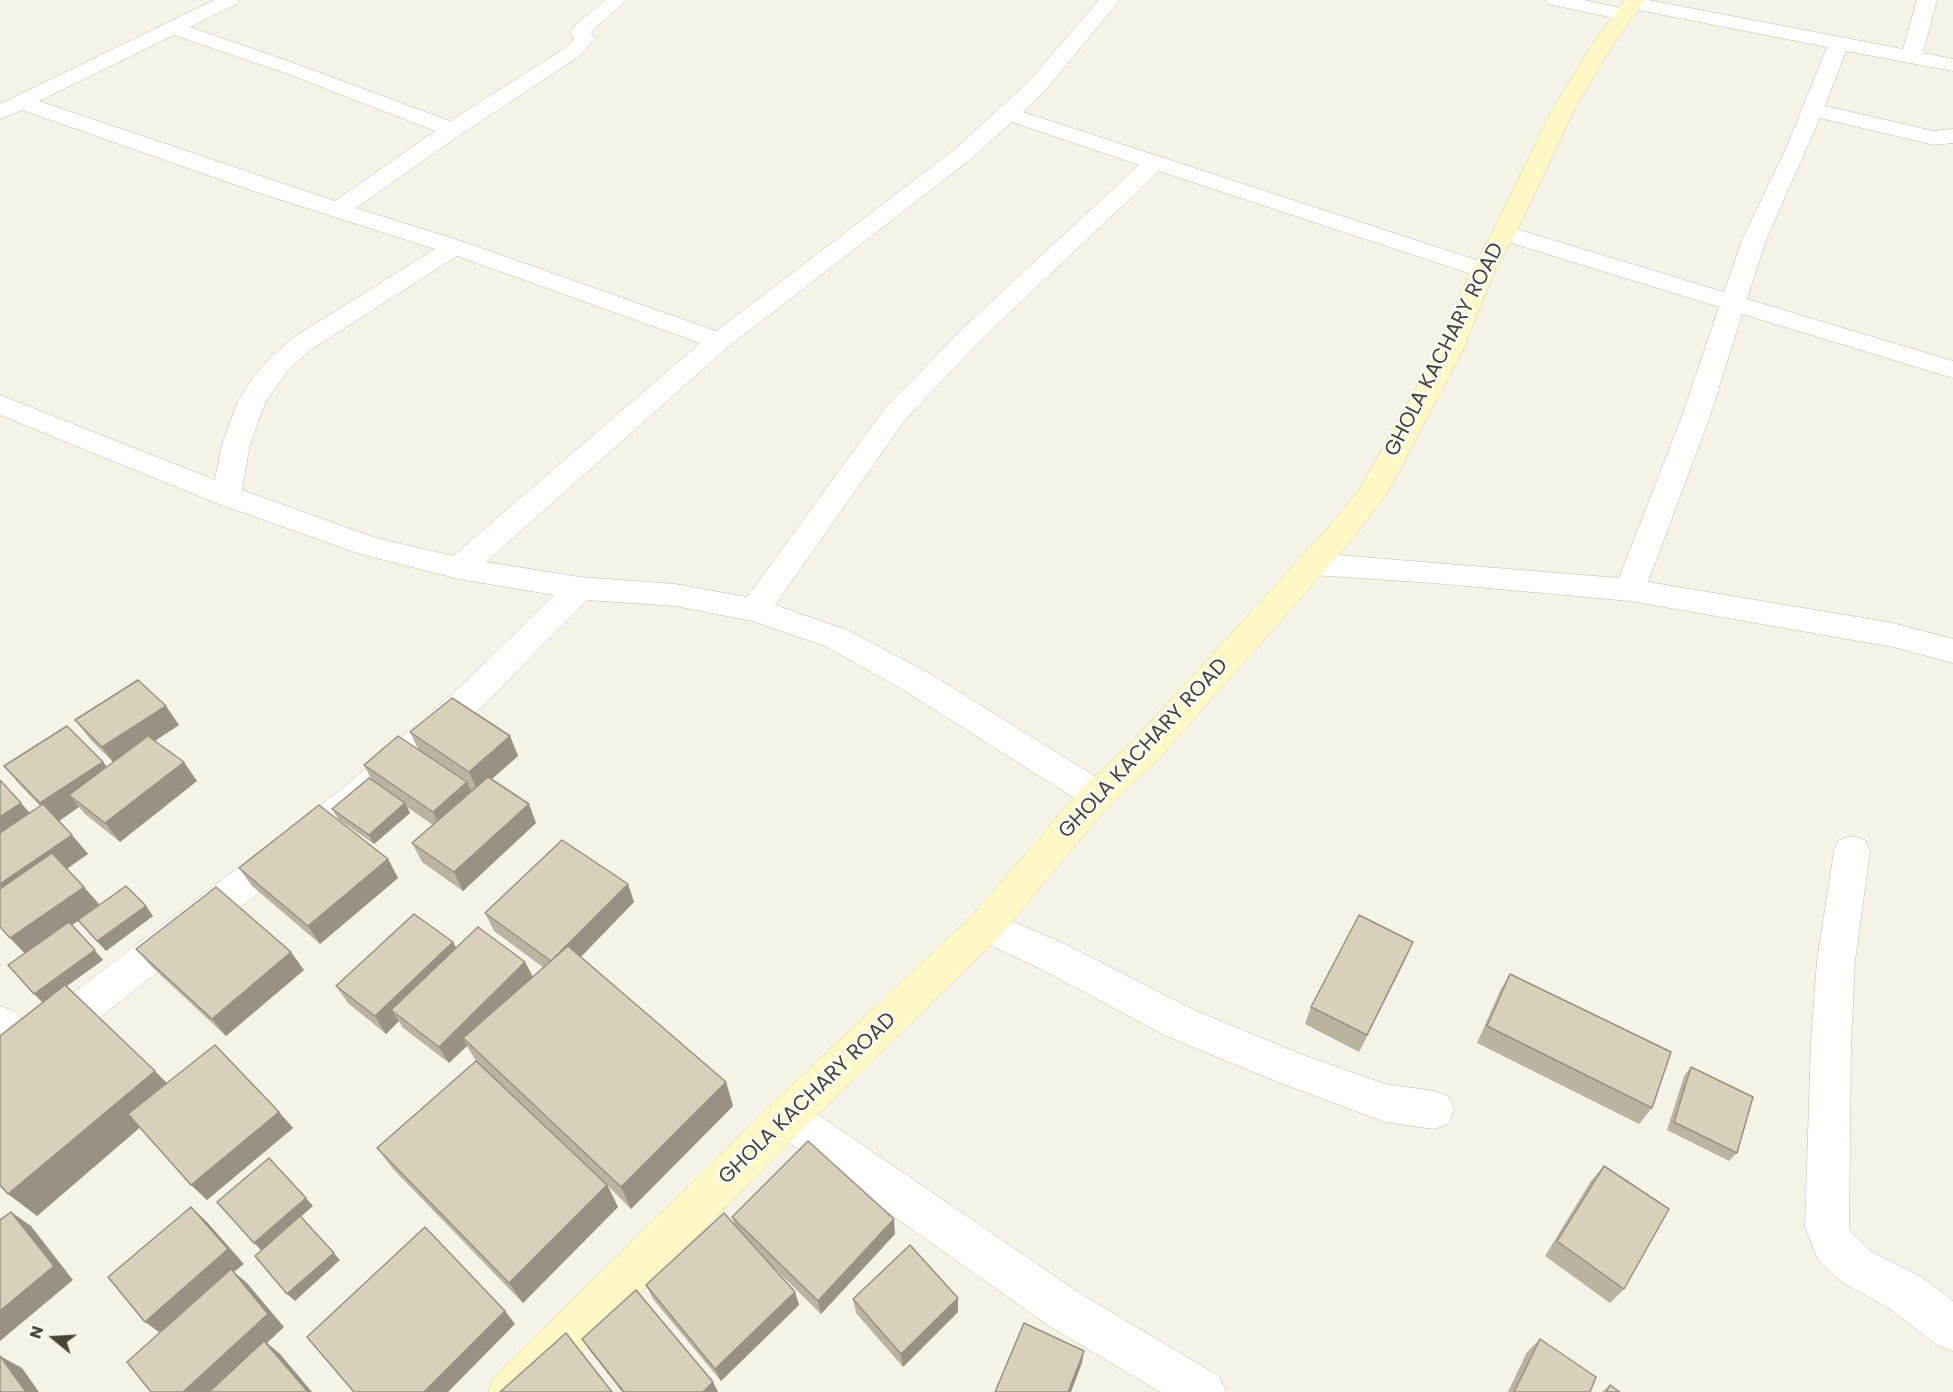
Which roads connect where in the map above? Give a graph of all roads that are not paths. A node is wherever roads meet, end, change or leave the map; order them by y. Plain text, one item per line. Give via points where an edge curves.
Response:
1 (230, 0) edge
2 (617, 0) edge
3 (1110, 0) edge
4 (1555, 0) edge
5 (1934, 1) edge
6 (1631, 5) edge
7 (173, 28) junction
8 (1839, 42) junction
9 (1912, 56) junction
10 (1953, 65) edge
11 (10, 107) edge
12 (1812, 110) junction
13 (1008, 114) junction
14 (452, 130) junction
15 (1953, 136) edge
16 (1154, 163) junction
17 (338, 210) junction
18 (1504, 233) junction
19 (454, 247) junction
20 (1483, 270) junction
21 (1734, 304) junction
22 (719, 341) junction
23 (1953, 370) edge
24 (0, 404) edge
25 (226, 496) junction
26 (1313, 564) junction
27 (459, 568) junction
28 (580, 588) junction
29 (1630, 590) junction
30 (755, 610) junction
31 (1952, 647) edge
32 (1097, 795) junction
33 (1852, 852) dead end
34 (986, 926) junction
35 (8, 1049) edge
36 (1434, 1110) dead end
37 (787, 1117) junction
38 (1953, 1329) edge
39 (1193, 1389) edge
40 (511, 1392) edge

1 - 7 street
2 - 14 street via 583,27 580,33 585,38 574,51
3 - 13 street
4 - 6 street
5 - 9 street
6 - 8 street
6 - 18 street, GHOLA KACHARY ROAD via 1564,108
7 - 11 street
7 - 14 street
8 - 9 street
8 - 12 street
9 - 10 street
11 - 17 street
12 - 15 street via 1934,138
12 - 21 street via 1755,240
13 - 16 street
13 - 22 street via 963,154
14 - 17 street
16 - 20 street
16 - 30 street via 974,332 895,414
17 - 19 street
18 - 20 street, GHOLA KACHARY ROAD
18 - 21 street
19 - 22 street
19 - 25 street via 303,343 281,362 252,401 236,444
20 - 26 street, GHOLA KACHARY ROAD via 1450,350 1373,492
21 - 23 street
21 - 29 street
22 - 27 street
24 - 25 street
25 - 27 street via 370,547
26 - 29 street
26 - 32 street, GHOLA KACHARY ROAD via 1143,753
27 - 28 street
28 - 30 street via 675,595
28 - 35 street via 473,695 373,783
29 - 31 street
30 - 32 street via 836,638 917,682
32 - 34 street, GHOLA KACHARY ROAD
33 - 38 street via 1836,961 1827,1227 1833,1245 1857,1268 1906,1293
34 - 36 street via 1054,957 1127,998 1230,1044 1385,1103
34 - 37 street, GHOLA KACHARY ROAD
37 - 39 street via 1065,1310
37 - 40 street, GHOLA KACHARY ROAD

